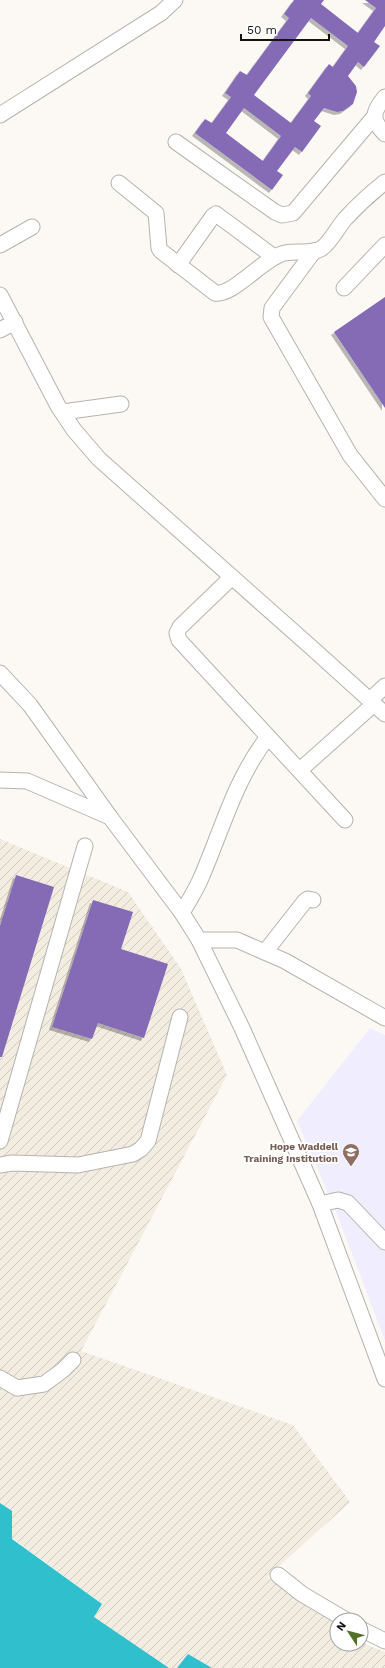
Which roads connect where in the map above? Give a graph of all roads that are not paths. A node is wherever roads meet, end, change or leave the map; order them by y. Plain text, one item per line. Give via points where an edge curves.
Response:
1 (175, 0) edge
2 (385, 97) edge
3 (0, 115) edge
4 (374, 117) junction
5 (385, 134) edge
6 (176, 142) dead end
7 (385, 182) edge
8 (119, 183) dead end
9 (32, 227) dead end
10 (0, 245) edge
11 (385, 245) edge
12 (314, 251) junction
13 (274, 257) junction
14 (178, 265) junction
15 (344, 288) dead end
16 (0, 295) edge
17 (15, 322) junction
18 (0, 330) edge
19 (122, 404) dead end
20 (62, 412) junction
21 (385, 499) edge
22 (232, 577) junction
23 (0, 673) edge
24 (385, 686) edge
25 (376, 706) edge
26 (268, 737) junction
27 (300, 770) junction
28 (0, 780) edge
29 (110, 817) junction
30 (345, 820) dead end
31 (84, 846) dead end
32 (314, 900) dead end
33 (182, 913) junction
34 (199, 940) junction
35 (265, 952) junction
36 (180, 1017) dead end
37 (385, 1018) edge
38 (0, 1141) edge
39 (0, 1165) edge
40 (320, 1204) junction
41 (385, 1242) edge
42 (73, 1360) dead end
43 (0, 1378) edge
44 (385, 1379) edge
45 (278, 1575) dead end
46 (332, 1612) edge
47 (369, 1632) edge
48 (385, 1641) edge

1 - 3 street via 161,13
2 - 4 street via 376,109
4 - 5 street
4 - 6 street via 292,213 282,215
7 - 12 street via 345,219 322,248
8 - 14 street via 156,213 159,248
9 - 10 street
11 - 15 street
12 - 13 street via 285,253
12 - 21 street via 272,308 270,317 350,455
13 - 14 street via 220,294 215,293
13 - 14 street via 216,214
16 - 17 street
17 - 18 street
17 - 20 street
19 - 20 street
20 - 22 street via 99,459
22 - 25 street
22 - 26 street via 180,627 177,633 179,640
23 - 29 street via 30,705
24 - 25 street
25 - 27 street
26 - 27 street
26 - 33 street via 256,752 238,784 201,879
27 - 30 street
28 - 29 street via 27,781
29 - 33 street
31 - 38 street
32 - 35 street via 305,901
33 - 34 street
34 - 35 street via 237,940
34 - 40 street via 242,1028
35 - 37 street
36 - 39 street via 148,1141 141,1149 133,1154 78,1165
40 - 41 street via 338,1200 348,1203
40 - 44 street
42 - 43 street via 44,1384 17,1388
45 - 46 street via 302,1594
47 - 48 street

